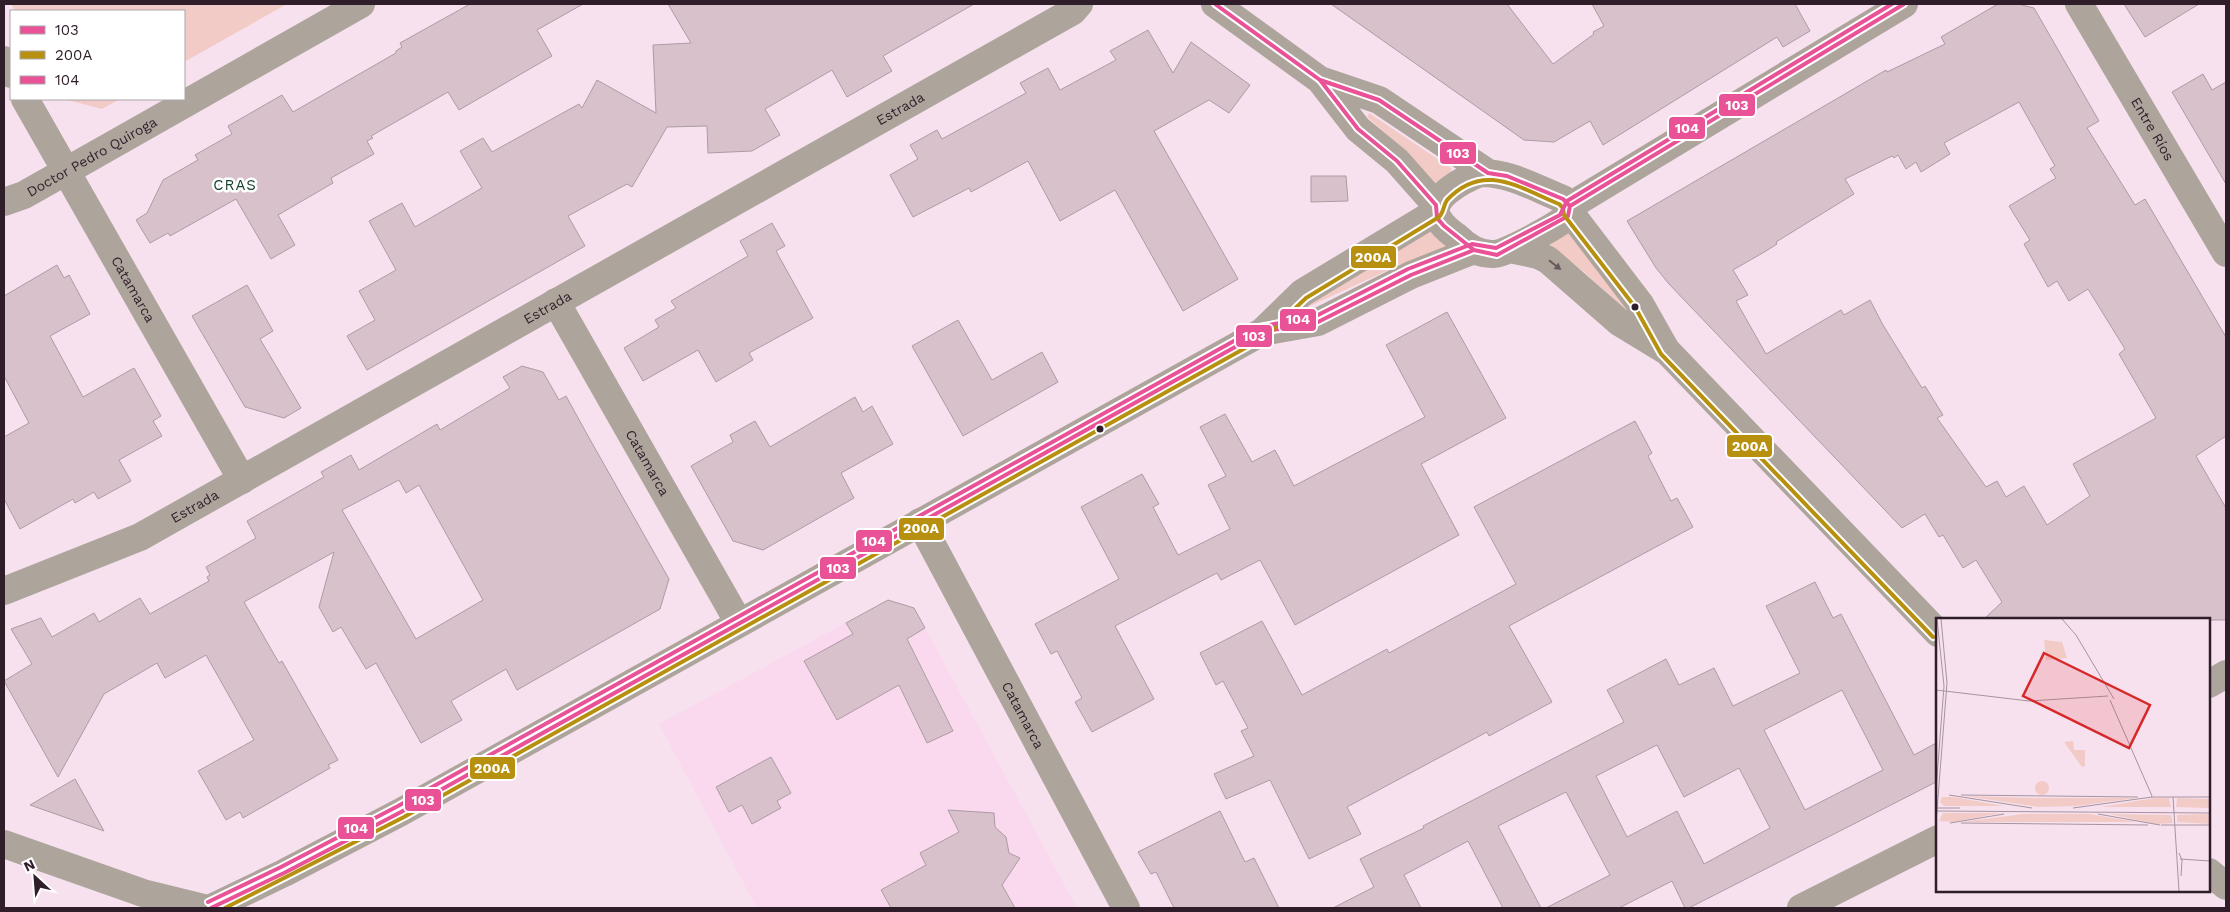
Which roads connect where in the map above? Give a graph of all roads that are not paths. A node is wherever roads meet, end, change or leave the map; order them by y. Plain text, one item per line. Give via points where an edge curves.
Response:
1 (361, 4) edge
2 (1079, 4) edge
3 (1215, 4) edge
4 (1904, 4) edge
5 (2079, 4) edge
6 (4, 60) edge
7 (10, 72) edge
8 (1320, 80) junction
9 (27, 100) edge
10 (66, 171) junction
11 (1488, 173) junction
12 (4, 202) edge
13 (1569, 208) junction
14 (1436, 209) junction
15 (1510, 249) junction
16 (1474, 250) junction
17 (2226, 253) edge
18 (556, 302) junction
19 (1262, 332) junction
20 (1666, 350) junction
21 (242, 480) junction
22 (920, 522) junction
23 (4, 591) edge
24 (739, 623) junction
25 (1936, 630) edge
26 (2226, 674) edge
27 (2210, 683) edge
28 (1936, 840) edge
29 (4, 844) edge
30 (2210, 873) edge
31 (2226, 886) edge
32 (204, 908) edge
33 (211, 908) edge
34 (1126, 908) edge
35 (1801, 908) edge

1 - 10 street, Doctor Pedro Quiroga
2 - 18 street, Estrada via 1073,11
3 - 8 street
4 - 13 street
5 - 17 street, Entre Ríos
6 - 7 street
8 - 11 street via 1379,100
8 - 14 street via 1358,129 1397,161
9 - 10 street, Catamarca
10 - 12 street, Doctor Pedro Quiroga
10 - 21 street, Catamarca
11 - 13 street via 1507,176 1563,199
11 - 14 street via 1466,178 1442,198
13 - 15 street via 1564,220
13 - 20 street via 1640,304
14 - 16 street via 1444,226
14 - 19 street via 1302,293
15 - 16 street via 1497,254
15 -> 20 street via 1548,260 1619,322
16 - 19 street via 1403,279 1318,322
18 - 21 street, Estrada
18 - 24 street, Catamarca
19 - 22 street
20 - 25 street
21 - 23 street, Estrada via 140,537
22 - 24 street
22 - 34 street, Catamarca
24 - 33 street via 401,812
26 - 27 street
28 - 35 street
29 - 32 street via 143,893
30 - 31 street

